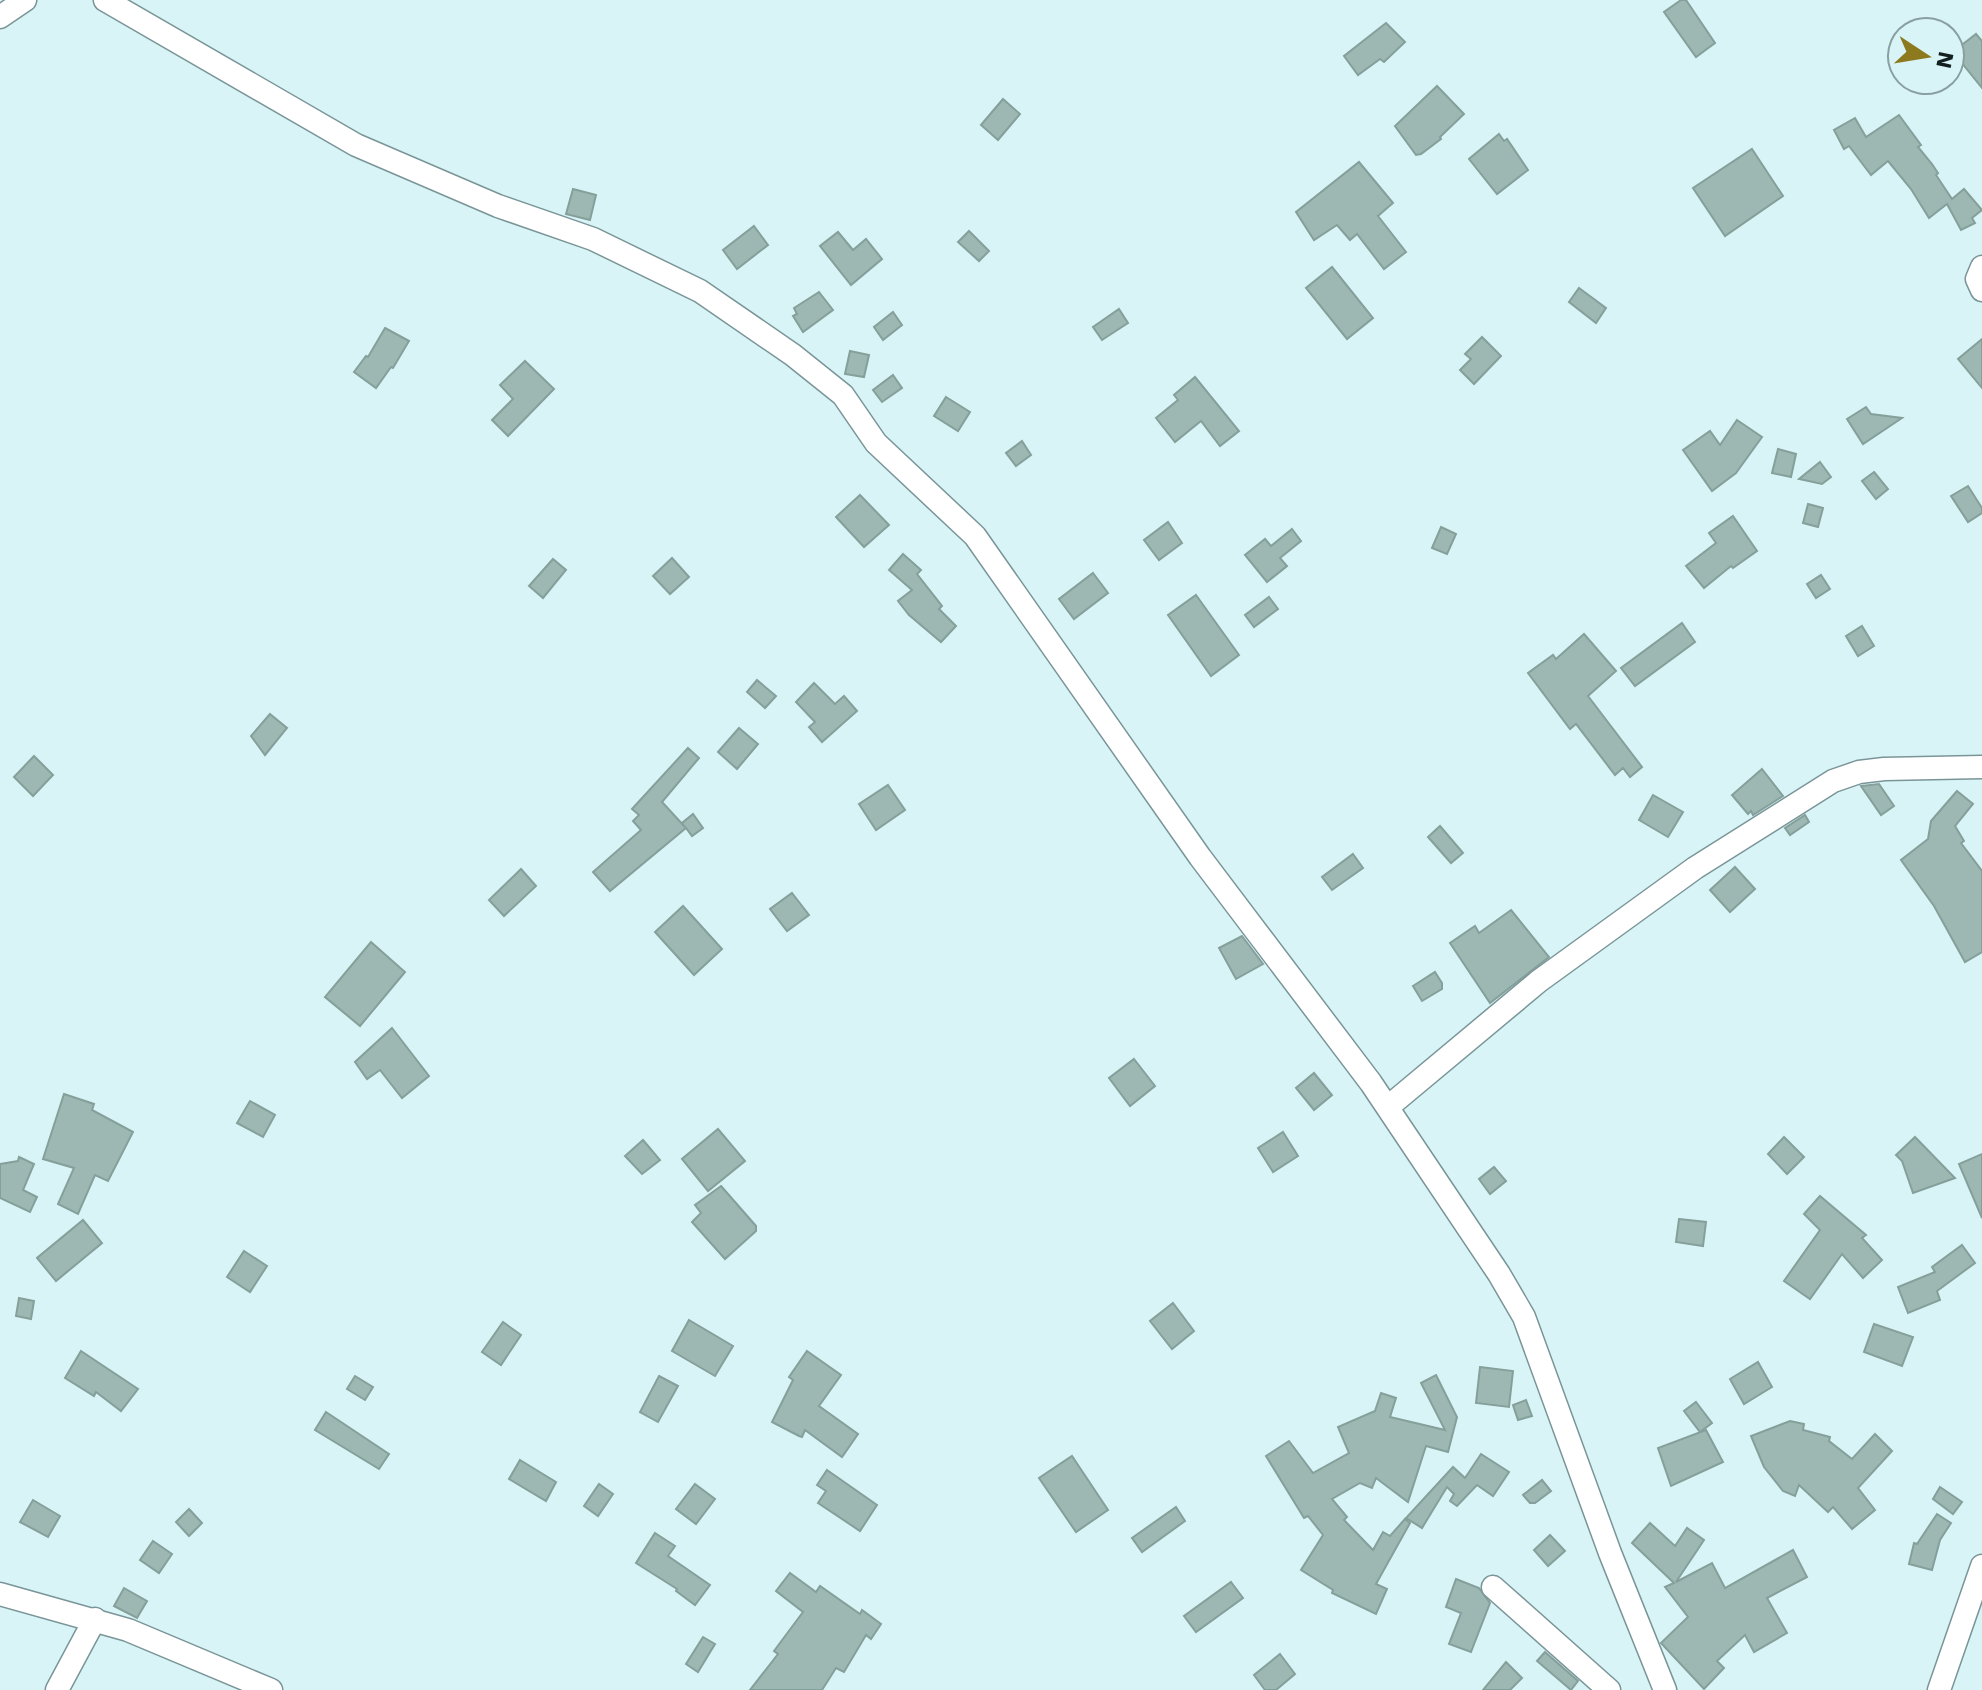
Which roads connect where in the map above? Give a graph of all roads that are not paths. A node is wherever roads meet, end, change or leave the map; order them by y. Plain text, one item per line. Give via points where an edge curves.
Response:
1 (25, 0) edge
2 (105, 0) edge
3 (0, 17) edge
4 (1982, 267) edge
5 (1982, 290) edge
6 (1982, 767) edge
7 (1388, 1107) junction
8 (1982, 1566) edge
9 (1493, 1587) dead end
10 (0, 1594) edge
11 (95, 1619) junction
12 (57, 1690) edge
13 (271, 1690) edge
14 (1609, 1690) edge
15 (1665, 1690) edge
16 (1939, 1690) edge

1 - 3 street
2 - 7 street via 356,145 498,206 593,239 700,291 843,395 876,443 975,536 1200,857
4 - 5 street via 1977,279
6 - 7 street via 1884,769 1833,781 1695,868 1551,972
7 - 15 street via 1524,1317
8 - 16 street
9 - 14 street
10 - 11 street
11 - 12 street
11 - 13 street

